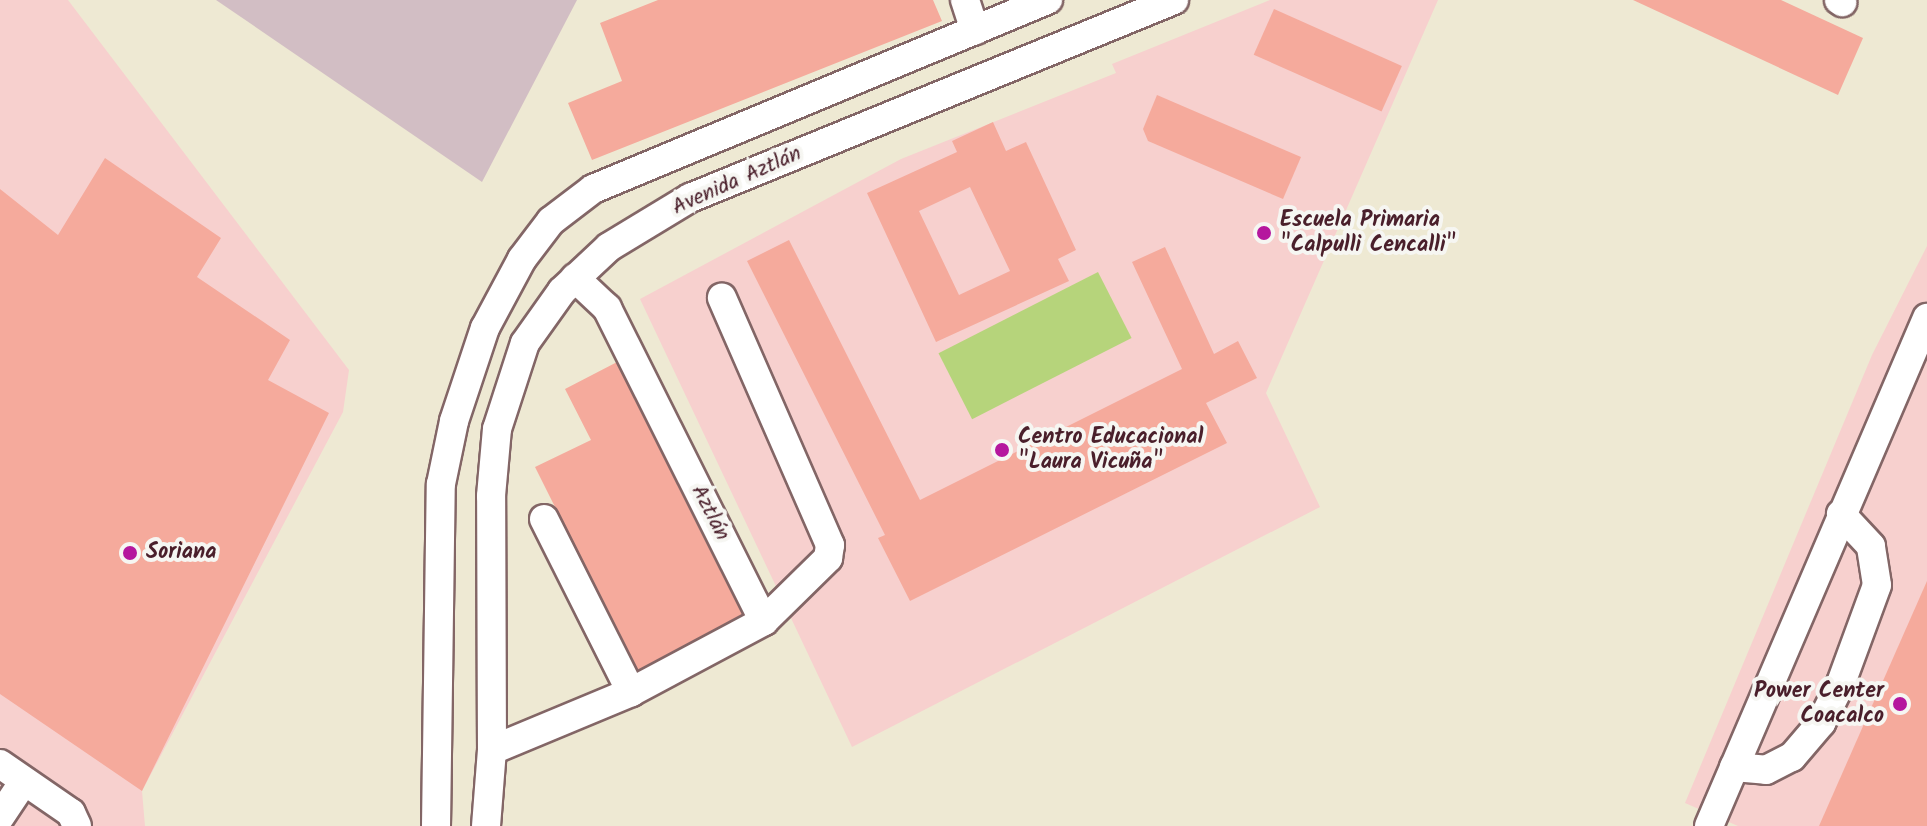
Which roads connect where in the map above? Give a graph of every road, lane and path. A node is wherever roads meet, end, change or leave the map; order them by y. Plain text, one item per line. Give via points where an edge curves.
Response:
1 (965, 0) edge
2 (1048, 0) edge
3 (1174, 0) edge
4 (975, 30) junction
5 (575, 278) junction
6 (722, 298) dead end
7 (1927, 318) edge
8 (1841, 514) junction
9 (544, 519) dead end
10 (764, 621) junction
11 (631, 692) junction
12 (492, 750) junction
13 (0, 764) edge
14 (1734, 767) junction
15 (24, 781) junction
16 (0, 817) edge
17 (77, 826) edge
18 (436, 826) edge
19 (486, 826) edge
20 (1709, 826) edge

1 - 4 street
2 - 4 street
3 - 5 street, Avenida Aztlán via 690,198 609,247
4 - 18 street via 593,189 551,221 522,259 485,328 454,421 441,484
5 - 10 street, Aztlán via 607,308
5 - 12 street, Avenida Aztlán via 525,343 497,429 491,496
6 - 10 street via 830,545 828,558
7 - 8 street
8 - 14 street
8 - 14 street via 1871,546 1877,585 1841,683 1821,723 1792,757 1766,770
9 - 11 street
10 - 11 street
11 - 12 street
12 - 19 street, Avenida Aztlán
13 - 15 street
14 - 20 street
15 - 16 street
15 - 17 street via 71,813

